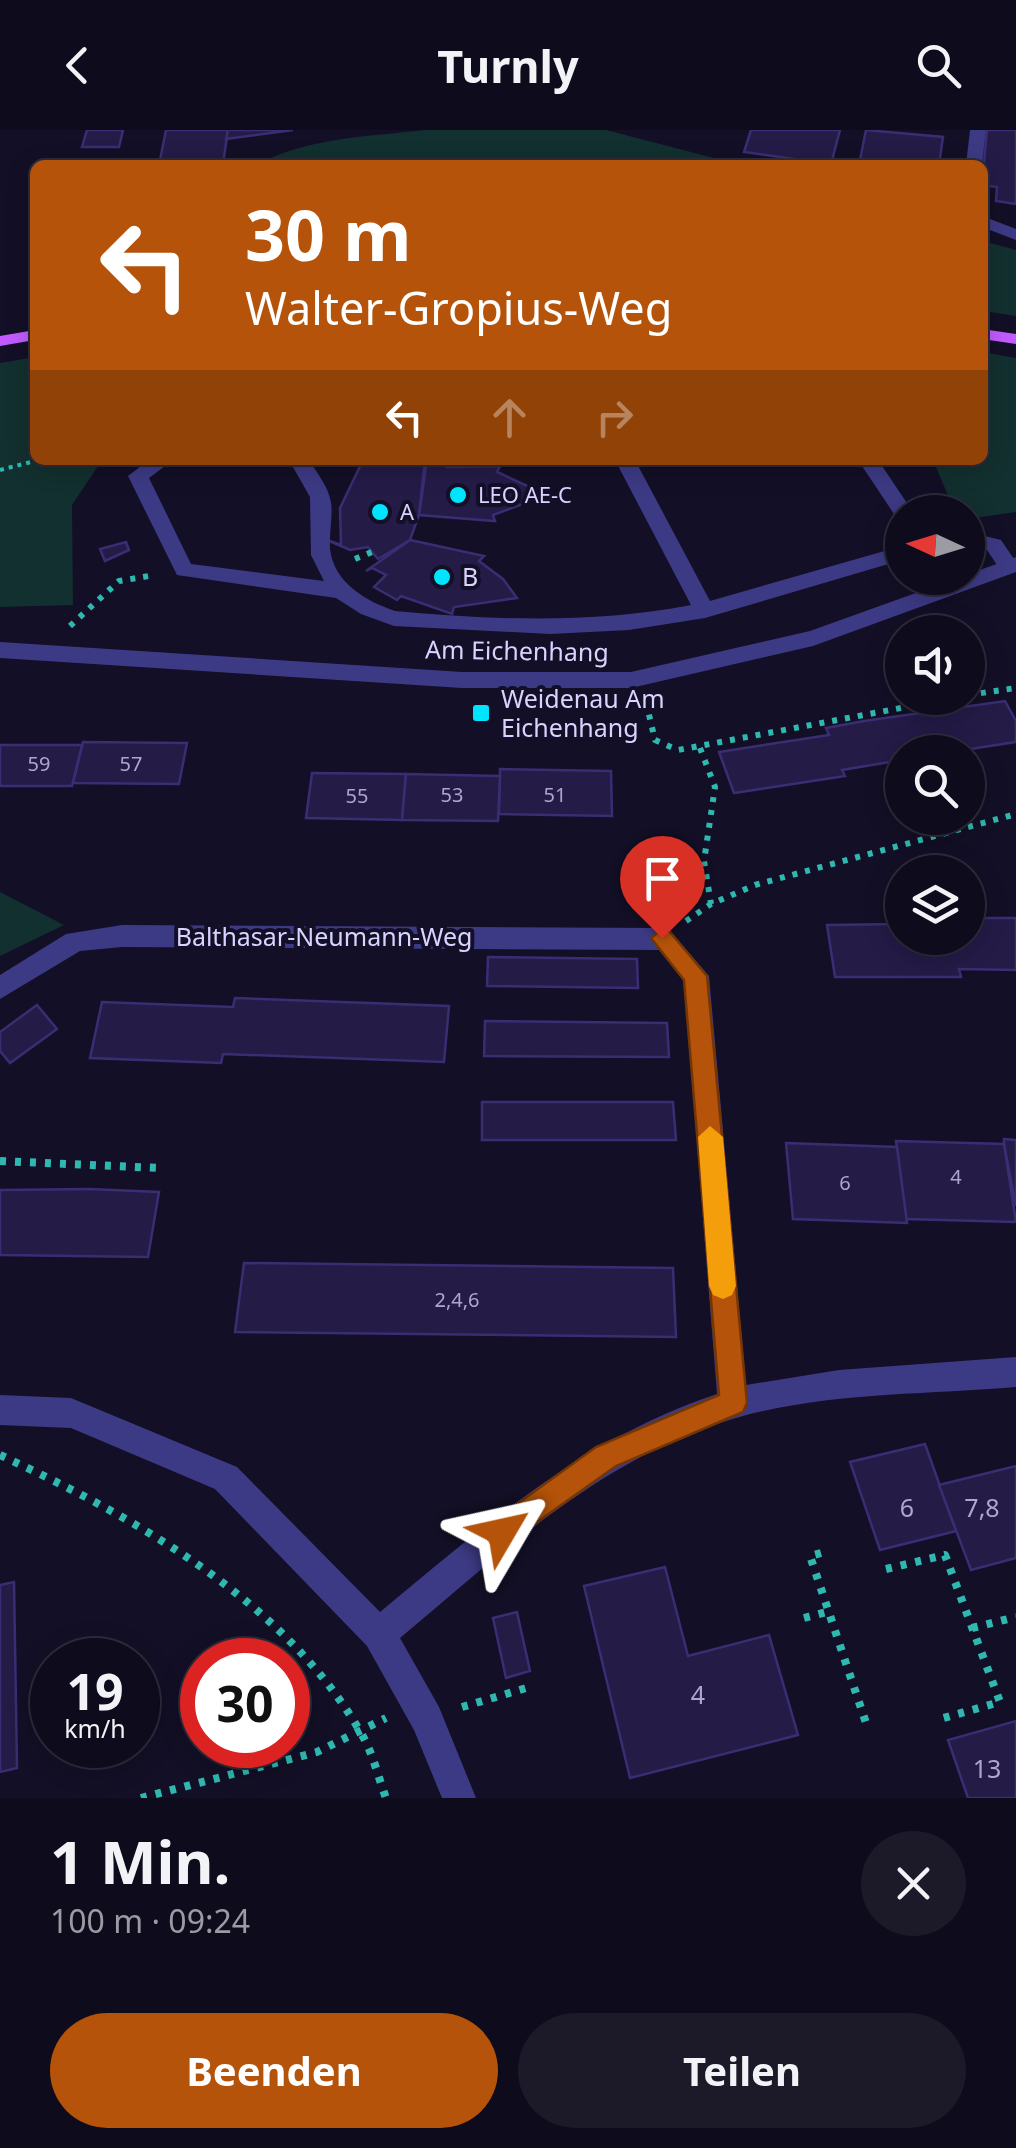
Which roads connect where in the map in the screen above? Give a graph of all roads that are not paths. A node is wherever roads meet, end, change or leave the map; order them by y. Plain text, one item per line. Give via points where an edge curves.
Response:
1 (978, 130) edge
2 (975, 160) edge
3 (988, 223) edge
4 (1016, 235) edge
5 (988, 335) edge
6 (30, 336) edge
7 (1016, 339) edge
8 (0, 341) edge
9 (155, 465) edge
10 (302, 465) edge
11 (628, 465) edge
12 (871, 465) edge
13 (892, 495) edge
14 (985, 543) edge
15 (885, 558) edge
16 (1012, 565) edge
17 (341, 591) junction
18 (704, 610) junction
19 (0, 650) edge
20 (0, 988) edge
21 (1016, 1372) edge
22 (733, 1403) junction
23 (0, 1410) edge
24 (379, 1634) junction
25 (459, 1798) edge

1 - 2 street
3 - 4 street
5 - 7 main road
6 - 8 main road
9 - 17 street via 138,476 184,570
10 - 17 street via 322,498 317,542
11 - 18 street
12 - 13 street
14 - 16 street
15 - 18 street
16 - 19 street, Am Eichenhang via 813,638 631,680 462,680
17 - 18 street via 368,610 427,622 574,626
20 - 22 street, Balthasar-Neumann-Weg via 76,942 122,936 662,938 696,976
21 - 22 street via 837,1385
22 - 24 street via 606,1456
23 - 24 street via 71,1413 226,1478
24 - 25 street via 427,1718

